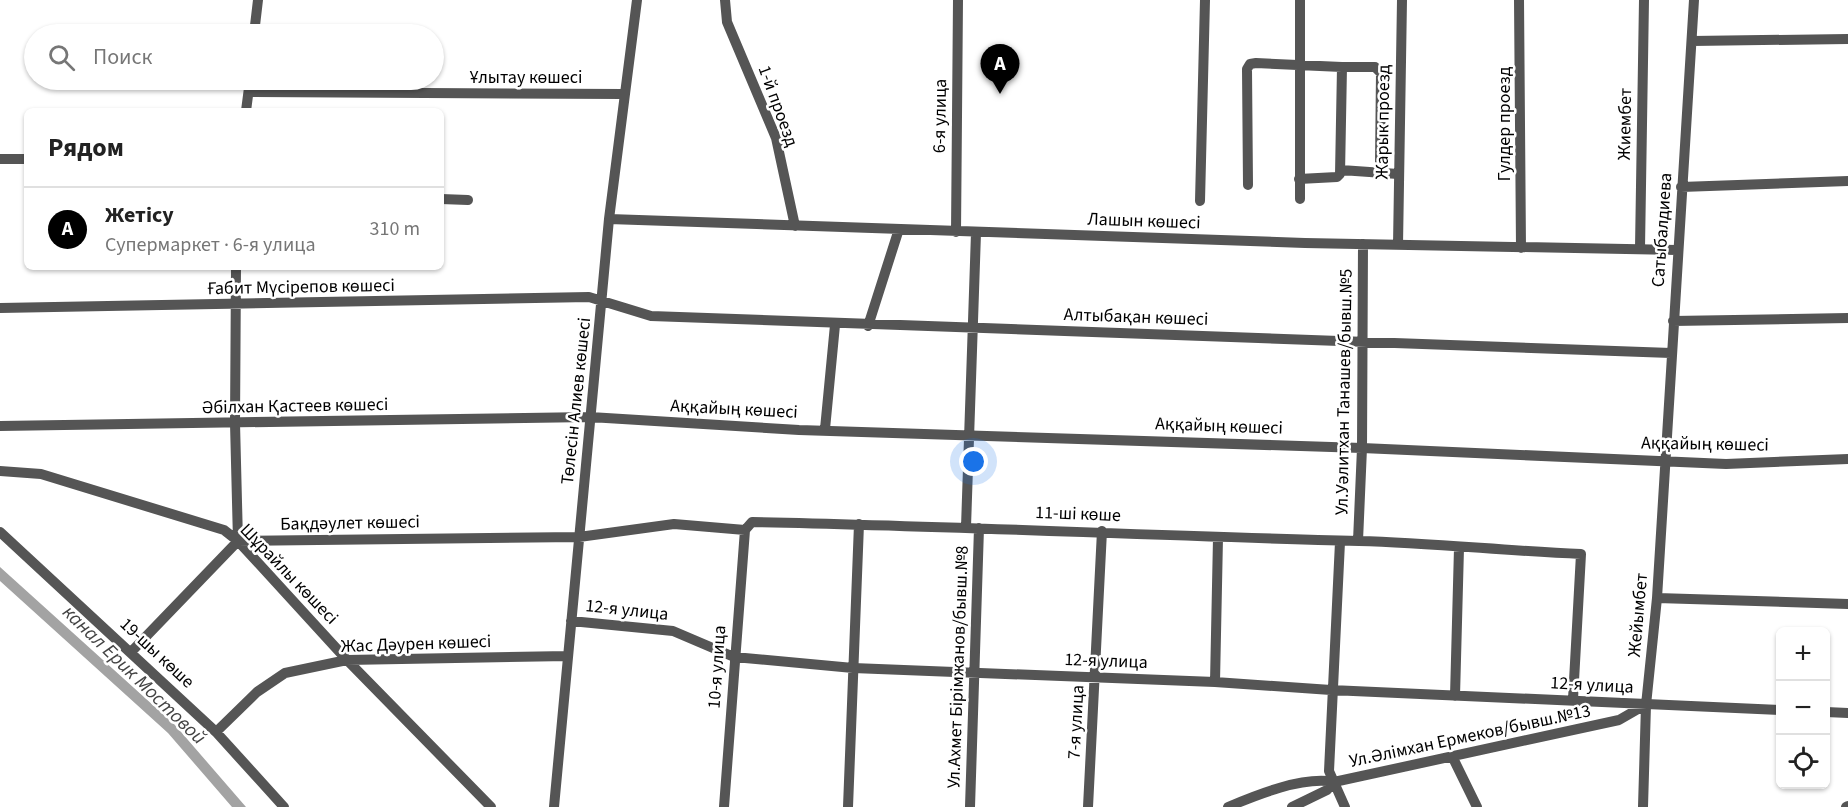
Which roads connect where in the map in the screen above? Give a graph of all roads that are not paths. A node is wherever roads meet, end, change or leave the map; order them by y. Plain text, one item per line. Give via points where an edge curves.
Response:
1 (258, 0) edge
2 (637, 0) edge
3 (725, 0) edge
4 (958, 0) edge
5 (1205, 0) edge
6 (1300, 0) edge
7 (1402, 0) edge
8 (1519, 0) edge
9 (1644, 0) edge
10 (1694, 0) edge
11 (255, 24) edge
12 (1848, 39) edge
13 (1692, 41) junction
14 (1300, 65) junction
15 (1342, 67) junction
16 (249, 92) joint
17 (623, 94) junction
18 (246, 108) edge
19 (0, 159) edge
20 (24, 159) edge
21 (1380, 162) dead end
22 (1341, 170) junction
23 (1398, 174) junction
24 (1299, 179) junction
25 (1848, 181) edge
26 (1248, 185) dead end
27 (1681, 187) junction
28 (444, 199) edge
29 (1300, 199) dead end
30 (468, 200) dead end
31 (1200, 201) dead end
32 (609, 219) junction
33 (795, 226) junction
34 (899, 229) junction
35 (956, 232) junction
36 (976, 233) junction
37 (1363, 244) junction
38 (1398, 245) junction
39 (1521, 248) junction
40 (1640, 248) junction
41 (1677, 250) junction
42 (236, 270) edge
43 (602, 302) junction
44 (235, 305) junction
45 (0, 308) edge
46 (1848, 318) edge
47 (1673, 321) junction
48 (835, 325) junction
49 (868, 326) junction
50 (974, 328) junction
51 (1362, 342) junction
52 (1671, 353) junction
53 (590, 417) junction
54 (235, 423) junction
55 (0, 426) edge
56 (825, 429) junction
57 (970, 434) junction
58 (1362, 448) junction
59 (1848, 459) edge
60 (1666, 462) junction
61 (0, 471) edge
62 (859, 524) junction
63 (966, 527) junction
64 (979, 528) junction
65 (745, 530) junction
66 (1102, 531) junction
67 (0, 532) edge
68 (579, 537) junction
69 (1218, 538) junction
70 (238, 541) junction
71 (1358, 541) junction
72 (1340, 542) junction
73 (1459, 548) junction
74 (1657, 598) junction
75 (1848, 603) edge
76 (571, 621) junction
77 (132, 651) junction
78 (568, 656) junction
79 (734, 657) junction
80 (347, 660) junction
81 (853, 668) junction
82 (973, 672) junction
83 (1095, 677) junction
84 (1215, 682) junction
85 (1331, 690) junction
86 (1455, 696) junction
87 (1573, 699) junction
88 (1646, 705) junction
89 (1776, 710) edge
90 (1830, 712) edge
91 (1848, 713) edge
92 (216, 732) junction
93 (1452, 756) junction
94 (1334, 782) junction
95 (284, 807) edge
96 (491, 807) edge
97 (555, 807) edge
98 (724, 807) edge
99 (848, 807) edge
100 (970, 807) edge
101 (1088, 807) edge
102 (1228, 807) edge
103 (1292, 807) edge
104 (1345, 807) edge
105 (1477, 807) edge
106 (1643, 807) edge

1 - 11 street
2 - 17 street, Төлесін Алиев көшесі
3 - 33 street, 1-й проезд via 727,22 776,138
4 - 35 street, 6-я улица
5 - 31 street
6 - 14 street
7 - 23 street, Жарык проезд
8 - 39 street, Гулдер проезд
9 - 40 street, Жиембет
10 - 13 street, Сатыбалдиева
12 - 13 street
13 - 27 street, Сатыбалдиева
14 - 15 street
14 - 24 street
14 - 26 street via 1256,63 1247,69
15 - 21 street via 1375,67 1381,73
15 - 22 street
16 - 17 street, Ұлытау көшесi
16 - 18 street
17 - 32 street, Төлесін Алиев көшесі
19 - 20 street
22 - 23 street
22 - 24 street via 1337,177
23 - 38 street, Жарык проезд
24 - 29 street
25 - 27 street
27 - 41 street, Сатыбалдиева
28 - 30 street
32 - 33 street, Лашын көшесі
32 - 43 street, Төлесін Алиев көшесі
33 - 34 street, Лашын көшесі
34 - 35 street, Лашын көшесі
34 - 49 street
35 - 36 street, Лашын көшесі
36 - 37 street, Лашын көшесі
36 - 50 street, Ул.Ахмет Бірімжанов/бывш.№8
37 - 38 street, Лашын көшесі
37 - 51 street, Ул.Уәлитхан Танашев/бывш.№5
38 - 39 street, Лашын көшесі
39 - 40 street, Лашын көшесі
40 - 41 street, Лашын көшесі
41 - 47 street, Сатыбалдиева
42 - 44 street
43 - 44 street, Ғабит Мүсірепов көшесi via 589,297
43 - 48 street, Алтыбақан көшесі via 651,316
43 - 53 street, Төлесін Алиев көшесі
44 - 45 street, Ғабит Мүсірепов көшесi
44 - 54 street
46 - 47 street
47 - 52 street, Сатыбалдиева
48 - 49 street, Алтыбақан көшесі
48 - 56 street
49 - 50 street, Алтыбақан көшесі
50 - 51 street, Алтыбақан көшесі
50 - 57 street, Ул.Ахмет Бірімжанов/бывш.№8
51 - 52 street, Алтыбақан көшесі
51 - 58 street, Ул.Уәлитхан Танашев/бывш.№5
52 - 60 street, Сатыбалдиева
53 - 54 street, Әбілхан Қастеев көшесi
53 - 56 street, Аққайың көшесі
53 - 68 street, Төлесін Алиев көшесі
54 - 55 street, Әбілхан Қастеев көшесi
54 - 70 street
56 - 57 street, Аққайың көшесі
57 - 58 street, Аққайың көшесі
57 - 63 street, Ул.Ахмет Бірімжанов/бывш.№8
58 - 60 street, Аққайың көшесі
58 - 71 street, Ул.Уәлитхан Танашев/бывш.№5
59 - 60 street, Аққайың көшесі
60 - 74 street, Жейымбет
61 - 70 street, Шұрайлы көшесі via 41,474 224,530
62 - 63 street, 11-ші көше
62 - 65 street, 11-ші көше via 752,522
62 - 81 street
63 - 64 street, 11-ші көше
64 - 66 street, 11-ші көше
64 - 82 street, Ул.Ахмет Бірімжанов/бывш.№8
65 - 68 street, 11-ші көше via 674,525
65 - 79 street, 10-я улица
66 - 69 street, 11-ші көше
66 - 83 street, 7-я улица
67 - 77 street, 19-шы көше
68 - 70 street, Бақдәулет көшесi
68 - 76 street, Төлесін Алиев көшесі
69 - 72 street, 11-ші көше
69 - 84 street
70 - 77 street
70 - 80 street, Шұрайлы көшесі
71 - 72 street, 11-ші көше
71 - 73 street, 11-ші көше
72 - 85 street, Ул.Уәлитхан Танашев/бывш.№5
73 - 86 street
73 - 87 street, 11-ші көше via 1581,554
74 - 75 street
74 - 88 street, Жейымбет
76 - 78 street, Төлесін Алиев көшесі
76 - 79 street, 12-я улица via 674,631
77 - 92 street, 19-шы көше
78 - 80 street, Жас Дәурен көшесі
78 - 97 street, Төлесін Алиев көшесі
79 - 81 street, 12-я улица
79 - 98 street, 10-я улица
80 - 92 street, Жас Дәурен көшесі via 285,673 257,692
80 - 96 street, Шұрайлы көшесі
81 - 82 street, 12-я улица
81 - 99 street
82 - 83 street, 12-я улица
82 - 100 street, Ул.Ахмет Бірімжанов/бывш.№8
83 - 84 street, 12-я улица
83 - 101 street, 7-я улица
84 - 85 street, 12-я улица
85 - 86 street, 12-я улица
85 - 94 street, Ул.Уәлитхан Танашев/бывш.№5 via 1329,771
86 - 87 street, 12-я улица
87 - 88 street, 12-я улица
88 - 89 street, 12-я улица
88 - 93 street, Ул.Әлімхан Ермеков/бывш.№13 via 1618,720
88 - 106 street, Жейымбет
90 - 91 street
92 - 95 street, 19-шы көше
93 - 94 street, Ул.Әлімхан Ермеков/бывш.№13
93 - 105 street
94 - 102 street, Ул.Әлімхан Ермеков/бывш.№13 via 1319,780 1251,797
94 - 103 street, Ул.Әлімхан Ермеков/бывш.№13 via 1327,790
94 - 104 street, Ул.Уәлитхан Танашев/бывш.№5

